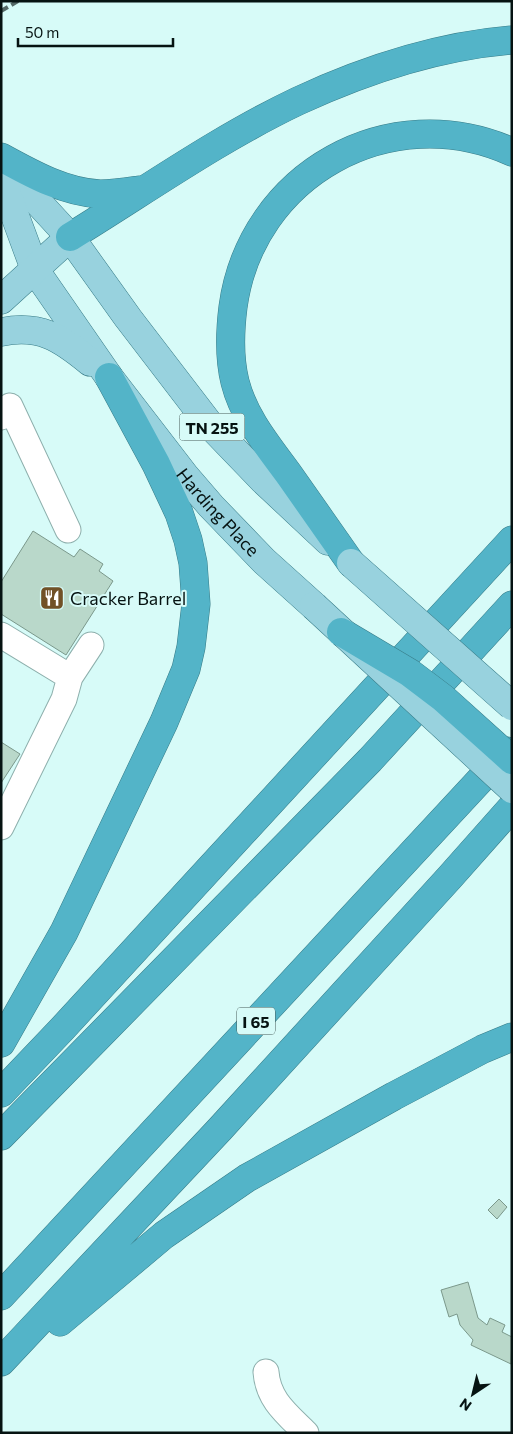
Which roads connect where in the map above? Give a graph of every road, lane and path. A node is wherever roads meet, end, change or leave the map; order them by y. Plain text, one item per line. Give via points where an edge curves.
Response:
1 (512, 40) edge
2 (512, 152) edge
3 (1, 157) edge
4 (1, 162) edge
5 (1, 178) edge
6 (148, 188) junction
7 (70, 237) junction
8 (35, 270) junction
9 (1, 300) edge
10 (1, 332) edge
11 (109, 377) junction
12 (1, 417) edge
13 (68, 530) dead end
14 (512, 540) edge
15 (351, 563) junction
16 (512, 605) edge
17 (341, 632) junction
18 (1, 635) edge
19 (90, 645) dead end
20 (70, 677) junction
21 (512, 706) edge
22 (512, 745) edge
23 (512, 760) edge
24 (512, 789) edge
25 (512, 807) edge
26 (1, 827) edge
27 (512, 1036) edge
28 (1, 1043) edge
29 (1, 1093) edge
30 (1, 1136) edge
31 (1, 1296) edge
32 (1, 1362) edge
33 (1, 1371) edge
34 (266, 1372) dead end
35 (306, 1433) edge

1 - 6 highway via 423,55 356,77 261,121
2 - 15 highway via 481,140 419,134 356,148 319,167 274,208 244,262 232,321 233,367 241,397 258,433
3 - 6 highway via 42,179 84,192 117,193
4 - 7 main road, TN 255
5 - 8 main road, Harding Place / TN 255
6 - 7 highway
7 - 8 main road
7 - 15 main road, TN 255 via 210,425
8 - 9 main road
8 - 11 main road, Harding Place / TN 255
10 - 11 main road via 22,329 44,333 74,348
11 - 17 main road, Harding Place / TN 255, bridge via 211,506 264,561
11 - 28 highway via 156,464 188,540 196,604 191,647 186,669 160,731 64,932
12 - 13 street via 10,406
14 - 29 highway
15 - 21 main road, TN 255, bridge
16 - 30 highway via 370,760
17 - 23 highway, bridge via 410,673
17 - 24 main road, Harding Place / TN 255, bridge
18 - 20 street
19 - 20 street
20 - 26 street via 64,699
22 - 31 highway, I 65
25 - 32 highway via 220,1129
27 - 33 highway via 394,1096 247,1178 164,1235
34 - 35 street via 267,1383 276,1402

